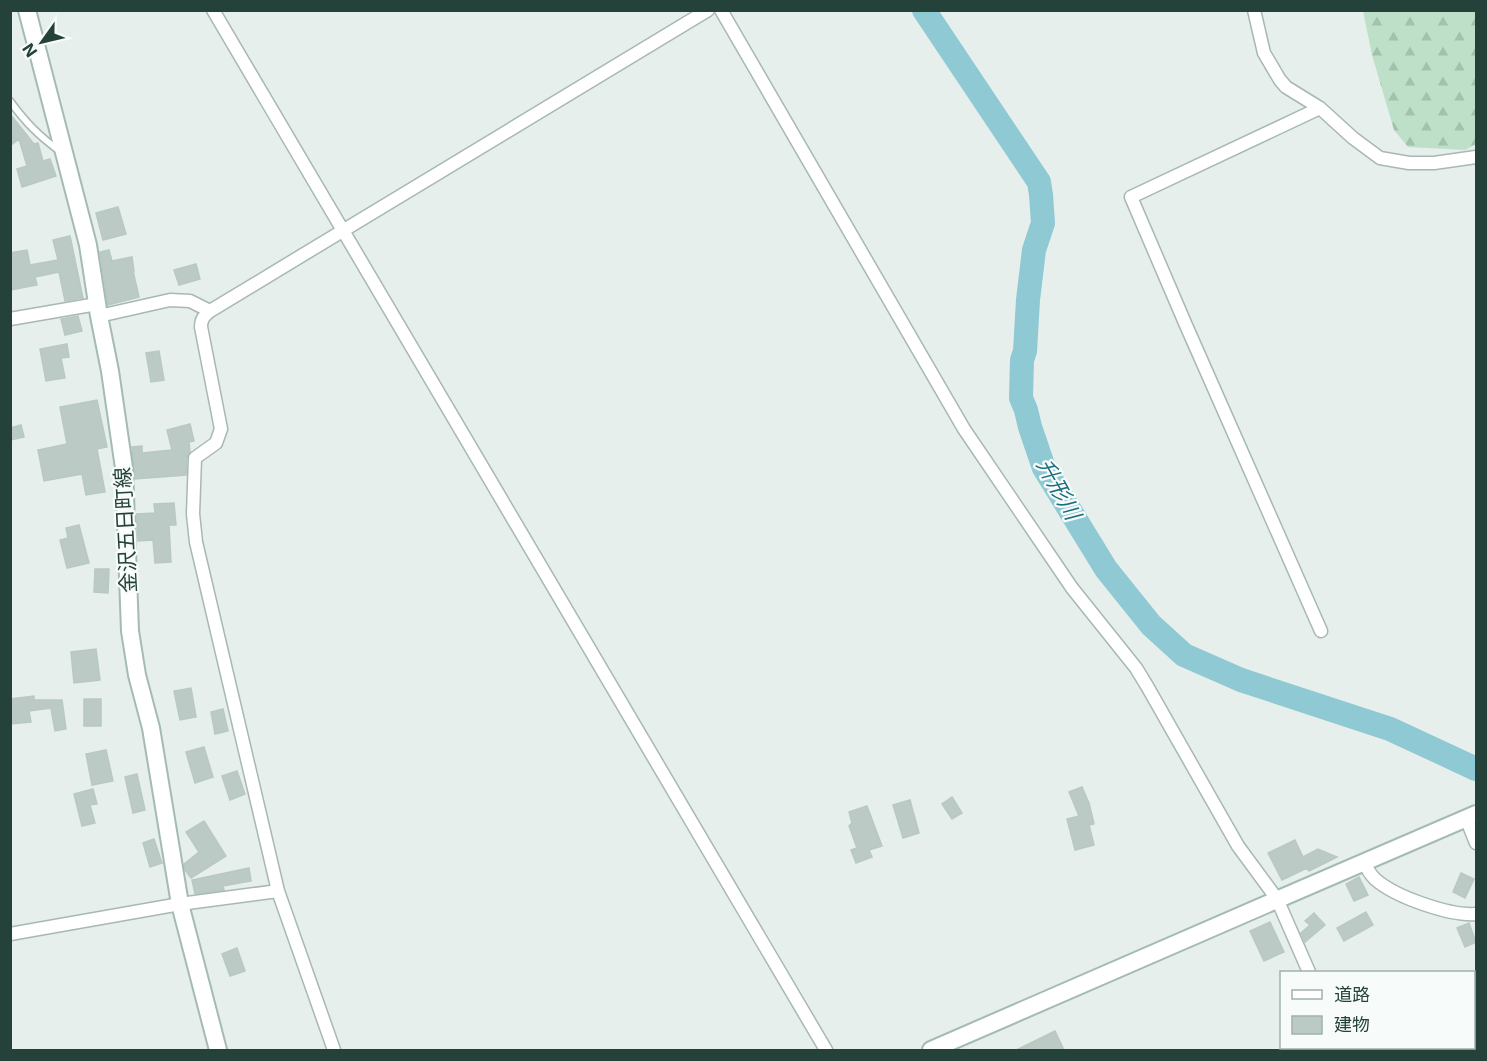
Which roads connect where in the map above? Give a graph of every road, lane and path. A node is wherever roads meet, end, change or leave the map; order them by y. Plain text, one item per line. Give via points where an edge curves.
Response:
1 (27, 10) edge
2 (213, 10) edge
3 (708, 10) edge
4 (721, 10) edge
5 (1254, 10) edge
6 (10, 101) edge
7 (1320, 108) junction
8 (66, 156) junction
9 (1476, 157) edge
10 (343, 231) junction
11 (98, 310) junction
12 (210, 311) junction
13 (10, 319) edge
14 (1321, 631) dead end
15 (1471, 816) edge
16 (1476, 843) edge
17 (1365, 863) junction
18 (278, 891) junction
19 (1277, 899) junction
20 (180, 904) junction
21 (1476, 914) edge
22 (10, 934) edge
23 (1309, 971) edge
24 (218, 1050) edge
25 (334, 1050) edge
26 (826, 1050) edge
27 (931, 1050) edge

1 - 8 main road, 金沢五日町線
2 - 10 street
3 - 10 street
4 - 19 street via 964,429 1072,588 1136,668 1238,846
5 - 7 street via 1264,53 1280,80
6 - 8 lane via 23,119
7 - 9 street via 1380,158 1434,163
7 - 14 street via 1131,197
8 - 11 main road, 金沢五日町線 via 88,245
10 - 12 street
10 - 26 street
11 - 12 street via 170,300 190,301
11 - 13 street
11 - 20 main road, 金沢五日町線 via 124,468 130,631 151,729
12 - 18 street via 201,320 201,327 221,429 216,443 195,458 196,542
15 - 16 street
15 - 17 main road
17 - 19 main road
17 - 21 street via 1373,877 1406,897 1453,912
18 - 20 street
18 - 25 street
19 - 23 street
19 - 27 main road
20 - 22 street
20 - 24 main road, 金沢五日町線

